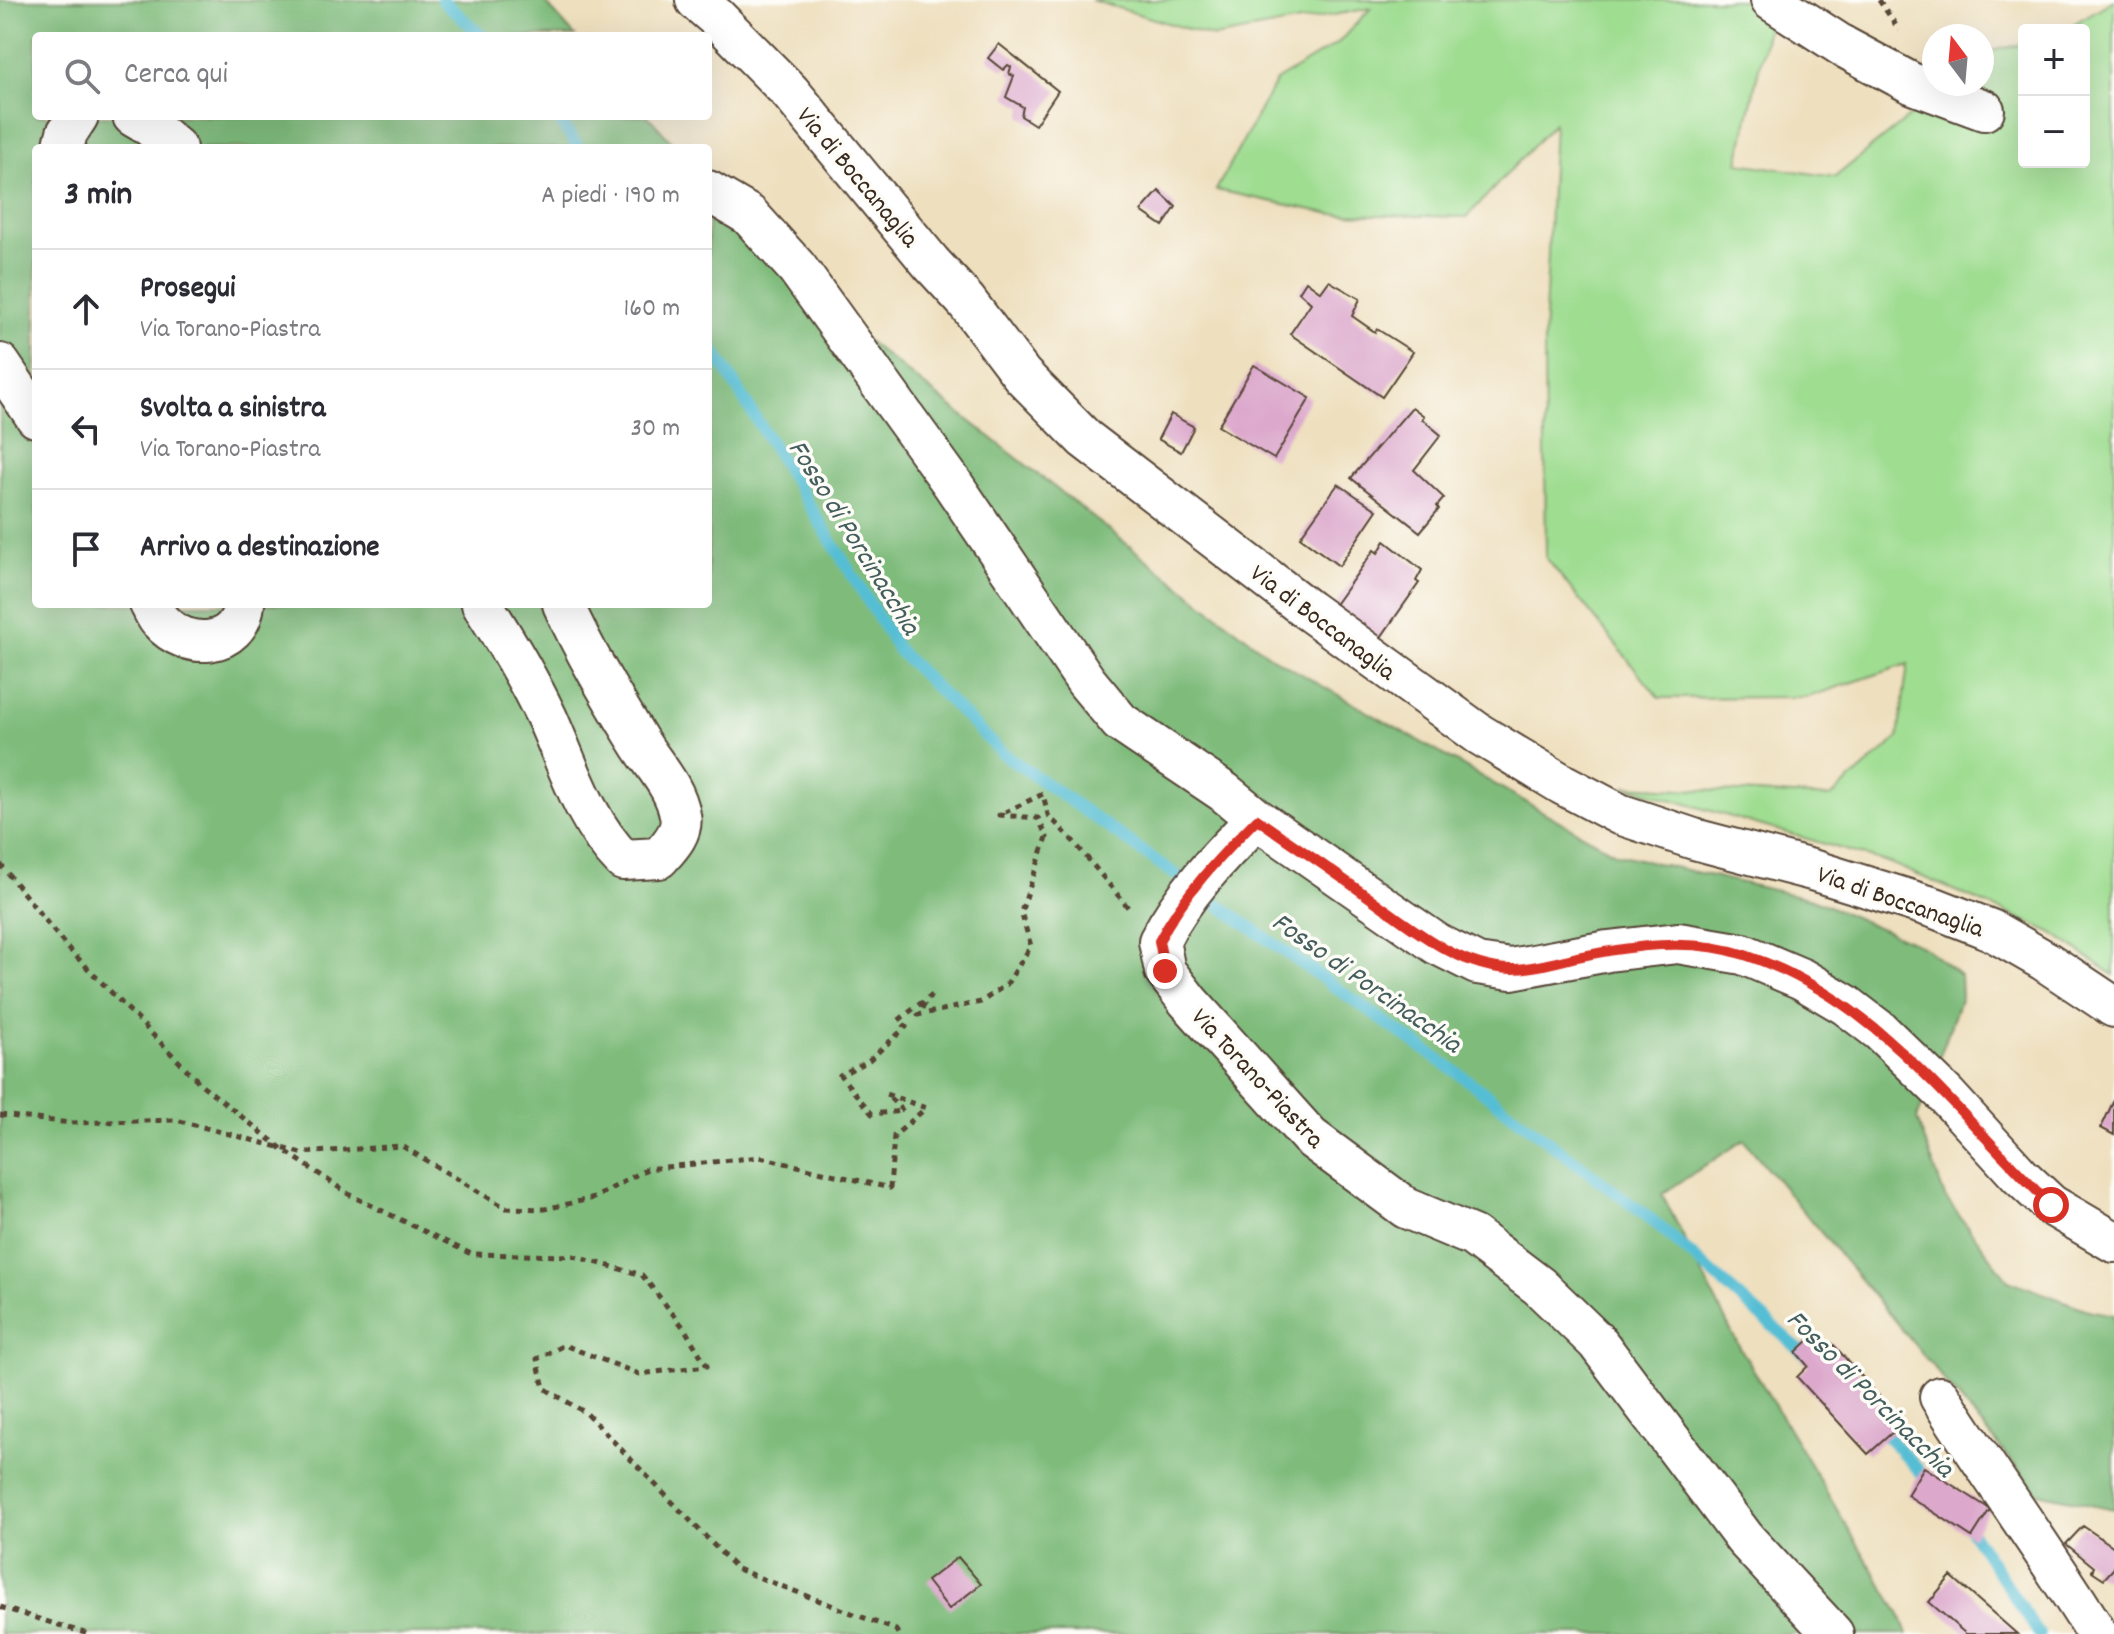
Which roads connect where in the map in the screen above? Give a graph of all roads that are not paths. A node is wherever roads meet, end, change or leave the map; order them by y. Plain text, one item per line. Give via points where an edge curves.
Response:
1 (696, 0) edge
2 (1771, 0) edge
3 (1984, 110) dead end
4 (75, 120) edge
5 (140, 120) edge
6 (64, 144) edge
7 (171, 144) edge
8 (712, 193) edge
9 (0, 364) edge
10 (32, 411) edge
11 (152, 608) edge
12 (243, 608) edge
13 (485, 608) edge
14 (565, 608) edge
15 (1244, 832) junction
16 (2114, 1007) edge
17 (2114, 1242) edge
18 (1940, 1397) dead end
19 (1833, 1634) edge
20 (2097, 1634) edge

1 - 16 street, Via di Boccanaglia via 790,92 1022,375 1085,439 1479,734 1619,814 1935,908 1991,930
2 - 3 street via 1911,83
4 - 6 street
5 - 7 street
8 - 15 street via 749,215 797,268 1120,722 1224,792
9 - 10 street
11 - 12 street via 178,635 204,643 230,633
13 - 14 street via 547,718 603,840 623,860 659,858 674,841 681,818 666,780 639,743
15 - 17 street via 1477,964 1511,969 1678,943 1743,954 1802,979 1880,1031 2051,1205
15 - 19 street, Via Torano-Piastra via 1166,928 1165,971 1310,1137 1406,1208 1473,1236 1539,1286 1597,1342 1745,1539
18 - 20 street

